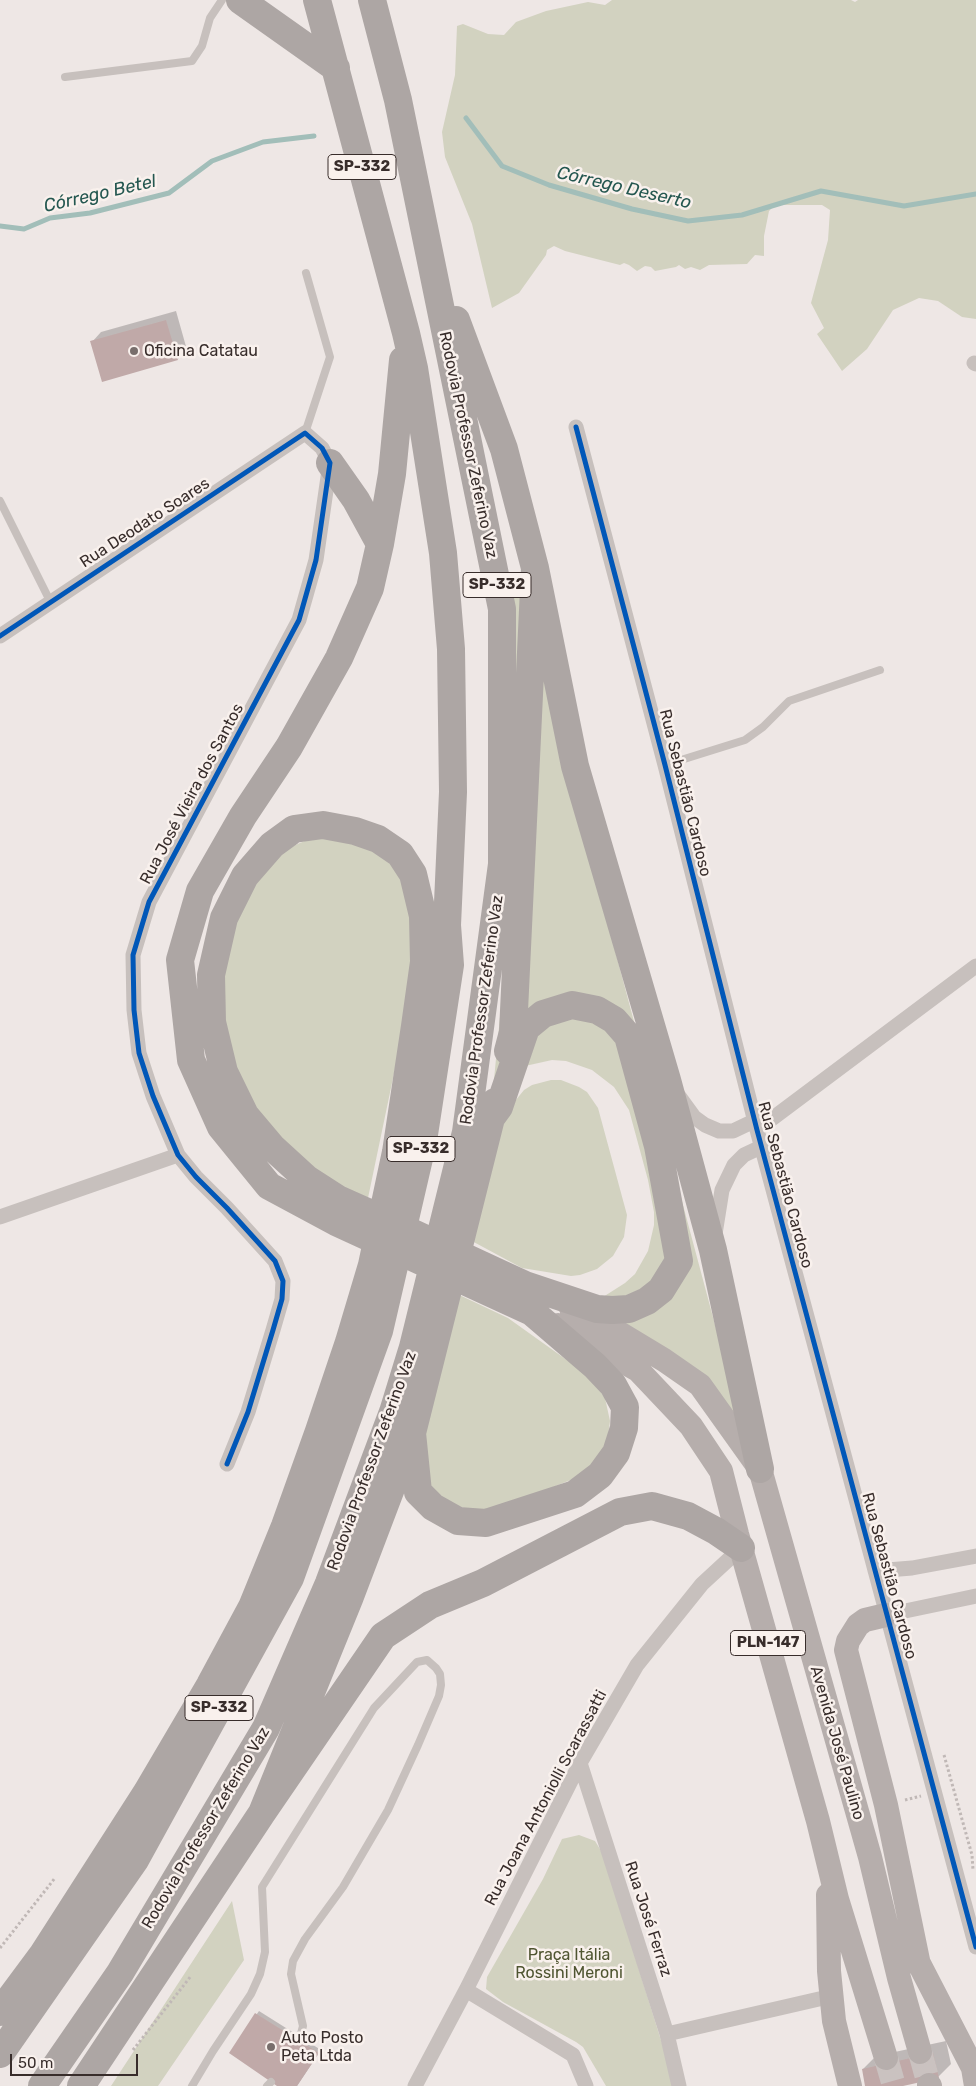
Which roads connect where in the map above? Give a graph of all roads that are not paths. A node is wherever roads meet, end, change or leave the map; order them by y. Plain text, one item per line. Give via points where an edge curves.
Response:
1 (222, 0) edge
2 (240, 0) edge
3 (317, 0) edge
4 (372, 0) edge
5 (384, 0) edge
6 (385, 48) junction
7 (336, 68) junction
8 (65, 78) dead end
9 (425, 237) junction
10 (306, 273) dead end
11 (406, 333) junction
12 (576, 427) dead end
13 (305, 433) junction
14 (330, 463) junction
15 (0, 501) edge
16 (380, 544) junction
17 (535, 568) junction
18 (50, 601) junction
19 (0, 636) edge
20 (880, 670) dead end
21 (665, 765) junction
22 (976, 966) edge
23 (667, 1080) junction
24 (491, 1118) junction
25 (756, 1125) junction
26 (762, 1147) junction
27 (178, 1155) junction
28 (337, 1211) junction
29 (0, 1217) edge
30 (713, 1250) junction
31 (506, 1284) junction
32 (532, 1312) junction
33 (412, 1433) junction
34 (227, 1464) dead end
35 (760, 1469) junction
36 (741, 1548) junction
37 (975, 1558) edge
38 (875, 1571) junction
39 (976, 1596) edge
40 (886, 1615) junction
41 (580, 1763) junction
42 (262, 1813) junction
43 (870, 1857) junction
44 (828, 1864) junction
45 (976, 1947) edge
46 (42, 1954) junction
47 (919, 1965) junction
48 (466, 1990) junction
49 (832, 1996) junction
50 (0, 2000) edge
51 (0, 2012) edge
52 (667, 2034) junction
53 (300, 2041) dead end
54 (920, 2052) tunnel mouth
55 (0, 2054) edge
56 (886, 2058) tunnel mouth
57 (975, 2072) edge
58 (42, 2086) edge
59 (81, 2086) edge
60 (192, 2086) edge
61 (415, 2086) edge
62 (586, 2086) edge
63 (679, 2086) edge
64 (850, 2086) edge

1 - 8 lane via 210,18 202,46 192,61
2 - 7 highway
3 - 7 highway, SP-332
4 - 6 highway, Rodovia Professor Zeferino Vaz / SP-332
5 - 6 highway
6 - 9 highway, Rodovia Professor Zeferino Vaz / SP-332
7 - 11 highway, SP-332
9 - 17 highway via 504,449
9 - 58 highway, Rodovia Professor Zeferino Vaz / SP-332 via 502,608 502,864 466,1132 413,1347 393,1412 329,1583 266,1728 120,1973
10 - 13 lane via 330,357
11 - 16 highway via 392,474
11 - 55 highway, SP-332 via 443,553 451,649 453,792 447,926 450,965 423,1141 379,1331 290,1578 135,1860
12 - 21 street, Rua Sebastião Cardoso
13 - 14 street via 322,448
13 - 18 street, Rua Deodato Soares
14 - 16 highway via 356,500
14 - 27 street, Rua José Vieira dos Santos via 316,560 299,620 150,902 133,955 139,1053
15 - 18 lane
16 - 28 highway via 370,588 339,658 289,747 243,816 200,890 180,960 191,1060 221,1127 269,1186
17 - 23 highway via 575,766
17 - 24 highway via 513,1032
18 - 19 street, Rua Deodato Soares
20 - 21 lane via 789,701 745,740
21 - 25 street, Rua Sebastião Cardoso
22 - 25 street
23 - 25 street via 694,1117 705,1125 719,1131
23 - 30 highway
24 - 31 highway via 499,1107 526,1028 543,1014 572,1005 597,1010 614,1020 628,1036 658,1146 678,1261 661,1290 629,1310 597,1309
24 - 33 highway
25 - 26 street, Rua Sebastião Cardoso
26 - 30 street via 744,1155 734,1166 722,1190
26 - 38 street, Rua Sebastião Cardoso
27 - 29 street
27 - 34 street, Rua José Vieira dos Santos via 274,1261 283,1281 282,1299 248,1412
28 - 31 highway
28 - 46 highway via 272,1147 245,1115 224,1072 212,1022 210,975 224,918 245,876 272,845 294,829 323,825 378,839 400,854 413,874 423,916 424,962 415,1026 396,1152 372,1265 316,1440 252,1607 147,1792
30 - 35 highway
31 - 32 highway
31 - 35 main road, Avenida José Paulino via 616,1331 700,1385
32 - 33 highway via 595,1366 625,1407 624,1428 616,1453 600,1475 575,1494 540,1506 486,1523 458,1521 432,1507 418,1492
32 - 36 main road, PLN-147 via 638,1370 691,1426 721,1471
33 - 42 highway
35 - 43 main road, Avenida José Paulino / PLN-147
36 - 41 street, Rua Joana Antoniolli Scarassatti via 702,1584 637,1665
36 - 42 highway via 688,1516 652,1506 620,1512 483,1583 430,1605 383,1636
36 - 44 main road, PLN-147
37 - 38 street
38 - 40 street, Rua Sebastião Cardoso
39 - 40 street
40 - 45 street, Rua Sebastião Cardoso
40 - 47 main road via 858,1625 851,1633 846,1650 886,1805
41 - 48 street, Rua Joana Antoniolli Scarassatti
41 - 52 street, Rua José Ferraz
42 - 59 highway
43 - 47 main road
43 - 54 main road, Avenida José Paulino / PLN-147
44 - 49 main road
44 - 56 main road, PLN-147
46 - 50 highway
46 - 51 highway
47 - 57 main road
48 - 61 street, Rua Joana Antoniolli Scarassatti
48 - 62 street via 573,2055
49 - 52 street
49 - 64 main road via 834,2020
52 - 63 street, Rua José Ferraz
53 - 60 lane via 303,2026 291,1974 293,1961 343,1887 388,1810 418,1745 441,1685 440,1674 427,1660 417,1662 374,1708 262,1887 264,1952 260,1974 251,1994

